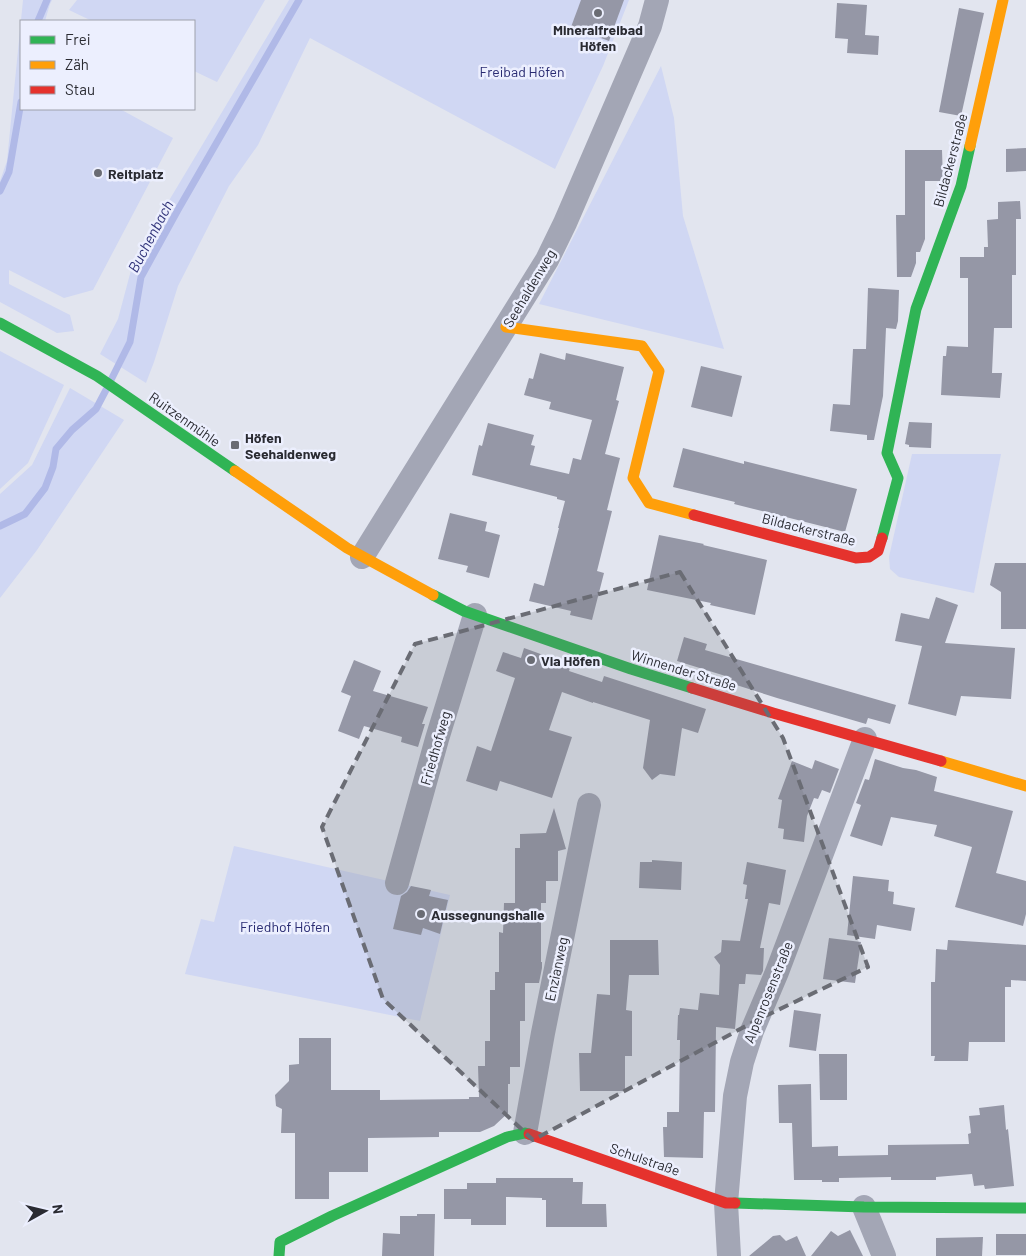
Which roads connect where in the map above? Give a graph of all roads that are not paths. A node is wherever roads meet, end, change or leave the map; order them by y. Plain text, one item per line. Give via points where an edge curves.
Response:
1 (657, 0) edge
2 (1003, 0) edge
3 (0, 323) edge
4 (506, 327) junction
5 (354, 553) junction
6 (475, 615) junction
7 (865, 739) junction
8 (1026, 786) edge
9 (589, 805) dead end
10 (397, 882) dead end
11 (525, 1133) junction
12 (726, 1203) junction
13 (864, 1207) junction
14 (1026, 1208) edge
15 (280, 1256) edge
16 (729, 1256) edge
17 (884, 1256) edge

1 - 4 street, Seehaldenweg via 650,26 566,223
2 - 4 street, Bildackerstraße via 961,186 916,309 887,453 898,478 878,551 869,557 856,558 649,503 633,478 659,371 642,346
3 - 5 street, Ruitzenmühle via 96,376
4 - 5 street, Seehaldenweg
5 - 6 street, Winnender Straße
6 - 7 street, Winnender Straße via 631,670
6 - 10 street, Friedhofweg
7 - 8 street, Winnender Straße
7 - 12 street, Alpenrosenstraße via 742,1062 735,1096
9 - 11 street, Enzianweg
11 - 12 street, Schulstraße
11 - 15 street via 507,1138 280,1242
12 - 13 street, Schulstraße
12 - 16 street, Alpenrosenstraße
13 - 14 street, Schulstraße
13 - 17 street

